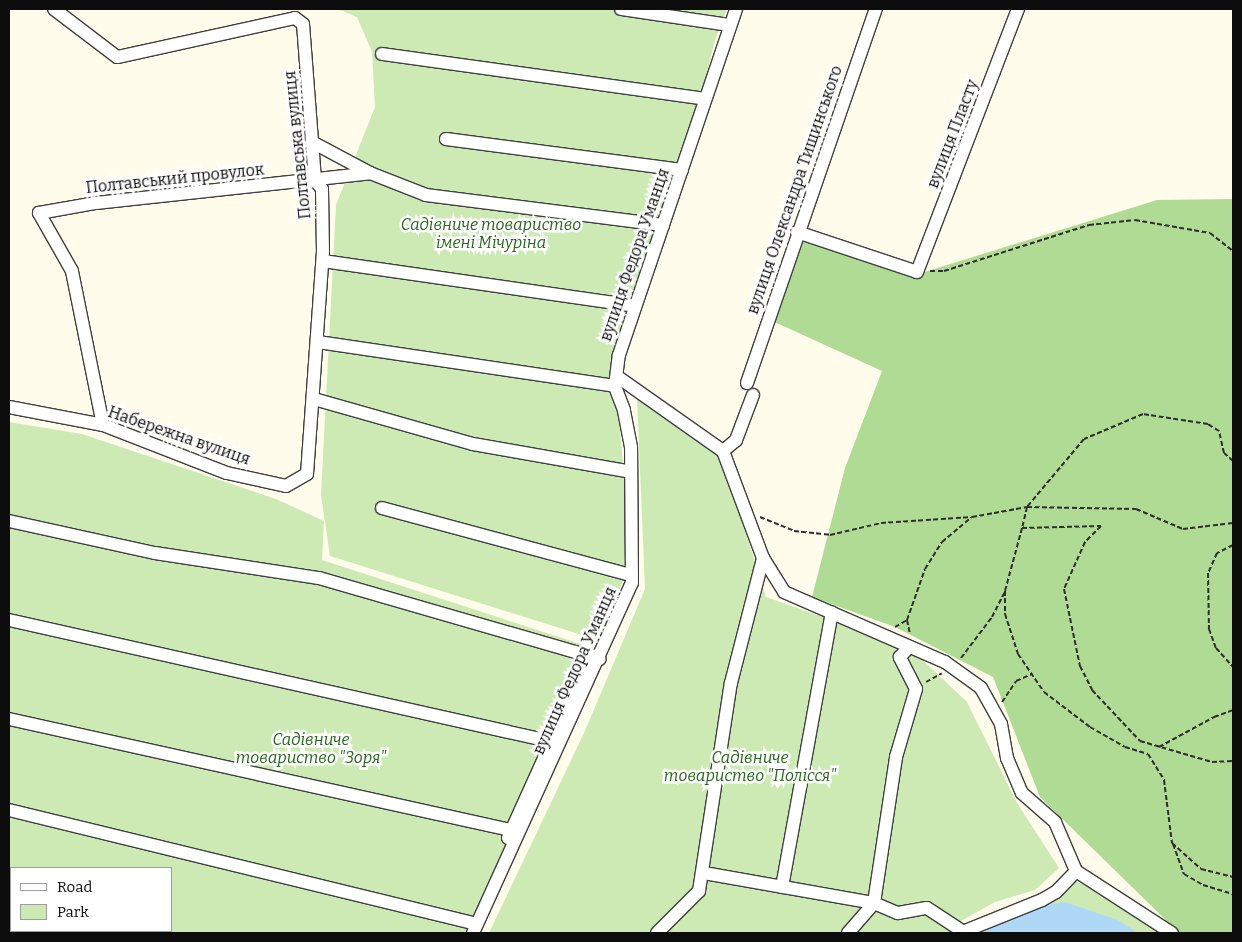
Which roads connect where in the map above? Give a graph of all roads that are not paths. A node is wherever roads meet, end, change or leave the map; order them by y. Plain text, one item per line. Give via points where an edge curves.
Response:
1 (54, 9) edge
2 (621, 9) edge
3 (736, 9) edge
4 (876, 9) edge
5 (1018, 9) edge
6 (730, 25) junction
7 (382, 54) dead end
8 (705, 99) junction
9 (446, 139) dead end
10 (312, 142) junction
11 (682, 170) junction
12 (370, 173) junction
13 (315, 180) junction
14 (663, 225) junction
15 (797, 232) junction
16 (322, 261) junction
17 (635, 306) junction
18 (318, 342) junction
19 (617, 382) junction
20 (747, 383) dead end
21 (753, 395) dead end
22 (314, 399) junction
23 (9, 407) edge
24 (103, 425) junction
25 (724, 451) junction
26 (631, 472) junction
27 (307, 474) joint
28 (382, 508) dead end
29 (9, 521) edge
30 (763, 558) junction
31 (631, 575) junction
32 (832, 613) junction
33 (9, 620) edge
34 (909, 647) junction
35 (595, 657) junction
36 (9, 719) edge
37 (549, 741) junction
38 (9, 810) edge
39 (510, 830) junction
40 (1076, 871) junction
41 (704, 874) junction
42 (782, 886) junction
43 (874, 903) junction
44 (473, 930) edge
45 (961, 932) edge
46 (657, 933) edge
47 (848, 933) edge
48 (1172, 933) edge

1 - 10 street, Полтавська вулиця via 117,56 295,18 303,24
2 - 6 street
3 - 6 street, вулиця Федора Уманця
4 - 15 street, вулиця Олександра Тищинського
5 - 15 street, вулиця Пласту via 918,272
6 - 8 street, вулиця Федора Уманця
7 - 8 street
8 - 11 street, вулиця Федора Уманця
9 - 11 street
10 - 12 street
10 - 13 street, Полтавська вулиця
11 - 14 street, вулиця Федора Уманця
12 - 13 street, Полтавський провулок
12 - 14 street via 426,195
13 - 16 street, Полтавська вулиця via 322,189
13 - 24 street, Полтавський провулок via 96,203 40,213 72,271
14 - 17 street, вулиця Федора Уманця
15 - 20 street, вулиця Олександра Тищинського
16 - 17 street
16 - 18 street, Полтавська вулиця
17 - 19 street, вулиця Федора Уманця via 618,355
18 - 19 street
18 - 22 street, Полтавська вулиця
19 - 25 street
19 - 26 street, вулиця Федора Уманця via 626,419
21 - 25 street via 736,440
22 - 26 street via 473,444
22 - 27 street, Полтавська вулиця
23 - 24 street, Набережна вулиця
24 - 27 street, Набережна вулиця via 227,473 286,486
25 - 30 street
26 - 31 street, вулиця Федора Уманця
28 - 31 street
29 - 35 street via 155,553 320,578
30 - 32 street via 784,592
30 - 41 street via 731,683 703,859
31 - 35 street, вулиця Федора Уманця via 632,583
32 - 34 street
32 - 42 street
33 - 37 street
34 - 40 street via 952,667 981,688 997,716 1007,758 1022,793 1055,822
34 - 43 street via 900,657 916,688 896,756
35 - 37 street
35 - 44 street, вулиця Федора Уманця
36 - 39 street
37 - 39 street
38 - 44 street
39 - 44 street
40 - 45 street via 1056,892 1042,900
40 - 48 street
41 - 42 street
41 - 46 street via 700,891
42 - 43 street
43 - 45 street via 898,913 927,908
43 - 47 street

